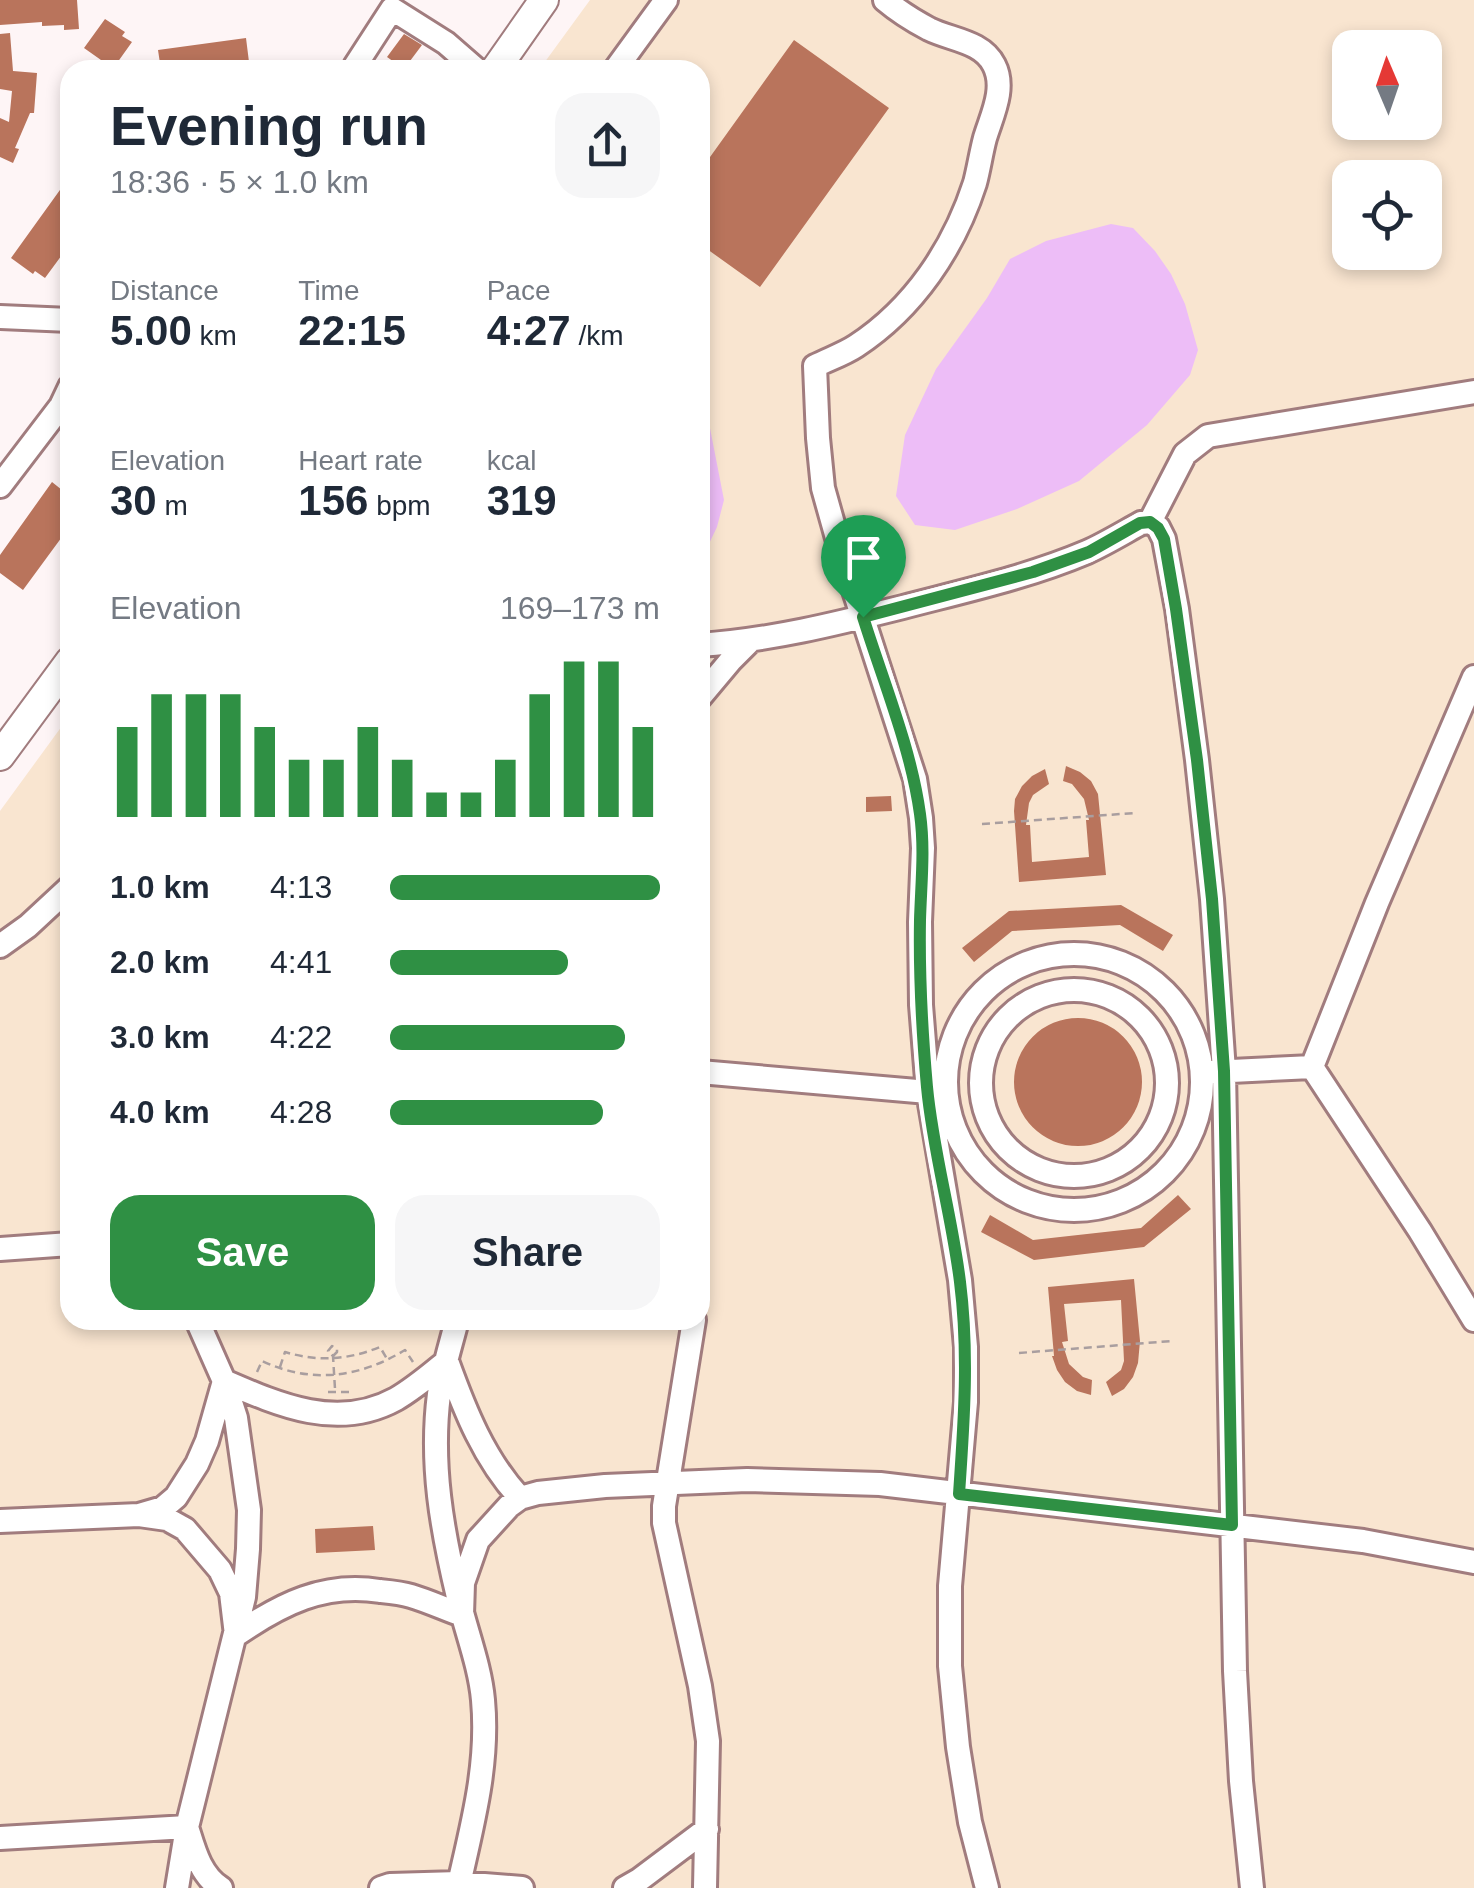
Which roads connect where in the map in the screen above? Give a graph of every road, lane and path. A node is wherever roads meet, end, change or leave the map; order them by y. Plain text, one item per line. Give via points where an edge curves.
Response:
1 (544, 0) edge
2 (666, 0) edge
3 (885, 0) edge
4 (358, 60) edge
5 (466, 60) edge
6 (502, 60) edge
7 (622, 60) edge
8 (0, 317) edge
9 (60, 320) edge
10 (1474, 392) edge
11 (60, 407) edge
12 (0, 486) edge
13 (1150, 522) junction
14 (863, 617) junction
15 (750, 642) junction
16 (710, 644) edge
17 (60, 674) edge
18 (1474, 676) edge
19 (710, 685) edge
20 (0, 756) edge
21 (1135, 813) dead end
22 (982, 824) dead end
23 (60, 896) edge
24 (0, 946) edge
25 (1153, 980) junction
26 (989, 986) junction
27 (1131, 1009) junction
28 (1014, 1012) junction
29 (1312, 1068) junction
30 (1213, 1072) junction
31 (710, 1073) edge
32 (936, 1091) junction
33 (1145, 1143) junction
34 (1027, 1162) junction
35 (1171, 1166) junction
36 (1008, 1192) junction
37 (60, 1245) edge
38 (0, 1249) edge
39 (1474, 1320) edge
40 (201, 1330) edge
41 (455, 1330) edge
42 (692, 1330) edge
43 (1172, 1340) dead end
44 (1019, 1353) dead end
45 (333, 1357) junction
46 (388, 1360) junction
47 (447, 1361) junction
48 (280, 1368) junction
49 (333, 1376) junction
50 (425, 1379) junction
51 (224, 1381) junction
52 (247, 1391) junction
53 (335, 1391) dead end
54 (668, 1483) junction
55 (959, 1494) junction
56 (520, 1498) junction
57 (139, 1515) junction
58 (0, 1522) edge
59 (1232, 1525) junction
60 (1474, 1562) edge
61 (462, 1616) junction
62 (236, 1636) junction
63 (187, 1827) junction
64 (707, 1829) junction
65 (0, 1838) edge
66 (458, 1886) edge
67 (177, 1888) edge
68 (222, 1888) edge
69 (381, 1888) edge
70 (522, 1888) edge
71 (625, 1888) edge
72 (706, 1888) edge
73 (987, 1888) edge
74 (1252, 1888) edge

1 - 6 main road
2 - 7 street
3 - 14 street via 932,30 984,50 999,83 975,182 954,236 926,280 868,337 815,366 823,488
4 - 5 street via 392,9
8 - 9 street
10 - 13 street via 1208,436 1184,454
11 - 12 street
13 - 14 street via 1033,572
13 - 30 street via 1164,539 1195,741 1212,899
14 - 15 street
14 - 32 street via 915,779 923,848 921,1006
15 - 16 street
15 - 19 street
17 - 20 main road
18 - 29 street
21 - 22 path
23 - 24 street
25 - 26 street via 1105,957 1079,954 1026,963
25 - 27 street
25 - 30 street via 1188,1021
26 - 28 street
26 - 32 street via 965,1013
27 - 28 street via 1096,992 1066,990
27 - 33 street via 1157,1040 1167,1070 1166,1101
28 - 34 street via 988,1046 981,1089 996,1133
29 - 30 street
29 - 39 street
30 - 35 street via 1192,1133
30 - 59 street
31 - 32 street
32 - 36 street via 964,1149
32 - 55 street via 966,1346
33 - 34 street via 1121,1164 1091,1174 1060,1174
33 - 35 street
34 - 36 street
35 - 36 street via 1128,1198 1098,1208 1036,1205
37 - 38 street
40 - 51 street
41 - 47 street
42 - 54 street
43 - 44 path
45 - 46 path via 380,1347
45 - 48 path via 285,1352
45 - 49 path
46 - 49 path
46 - 50 path via 404,1350
47 - 50 street
47 - 56 street via 477,1437
47 - 61 street via 436,1483
48 - 49 path
48 - 52 path via 262,1361
49 - 53 path
50 - 52 street via 394,1400 338,1416
51 - 52 street
51 - 57 street via 188,1482 163,1508
51 - 62 street via 249,1510
54 - 55 street via 880,1484
54 - 56 street
54 - 64 street via 664,1523 708,1741
55 - 59 street
55 - 73 street via 950,1666 970,1822
56 - 61 street via 478,1540
57 - 58 street
57 - 62 street via 167,1518 185,1530 220,1570 231,1593
59 - 60 street
59 - 74 street via 1234,1671
61 - 62 street via 409,1595 348,1588 294,1600
61 - 66 street via 485,1727 481,1788
62 - 63 street
63 - 65 street
63 - 67 street
63 - 68 street via 199,1864
64 - 71 street
64 - 72 street
66 - 69 street
66 - 70 street

